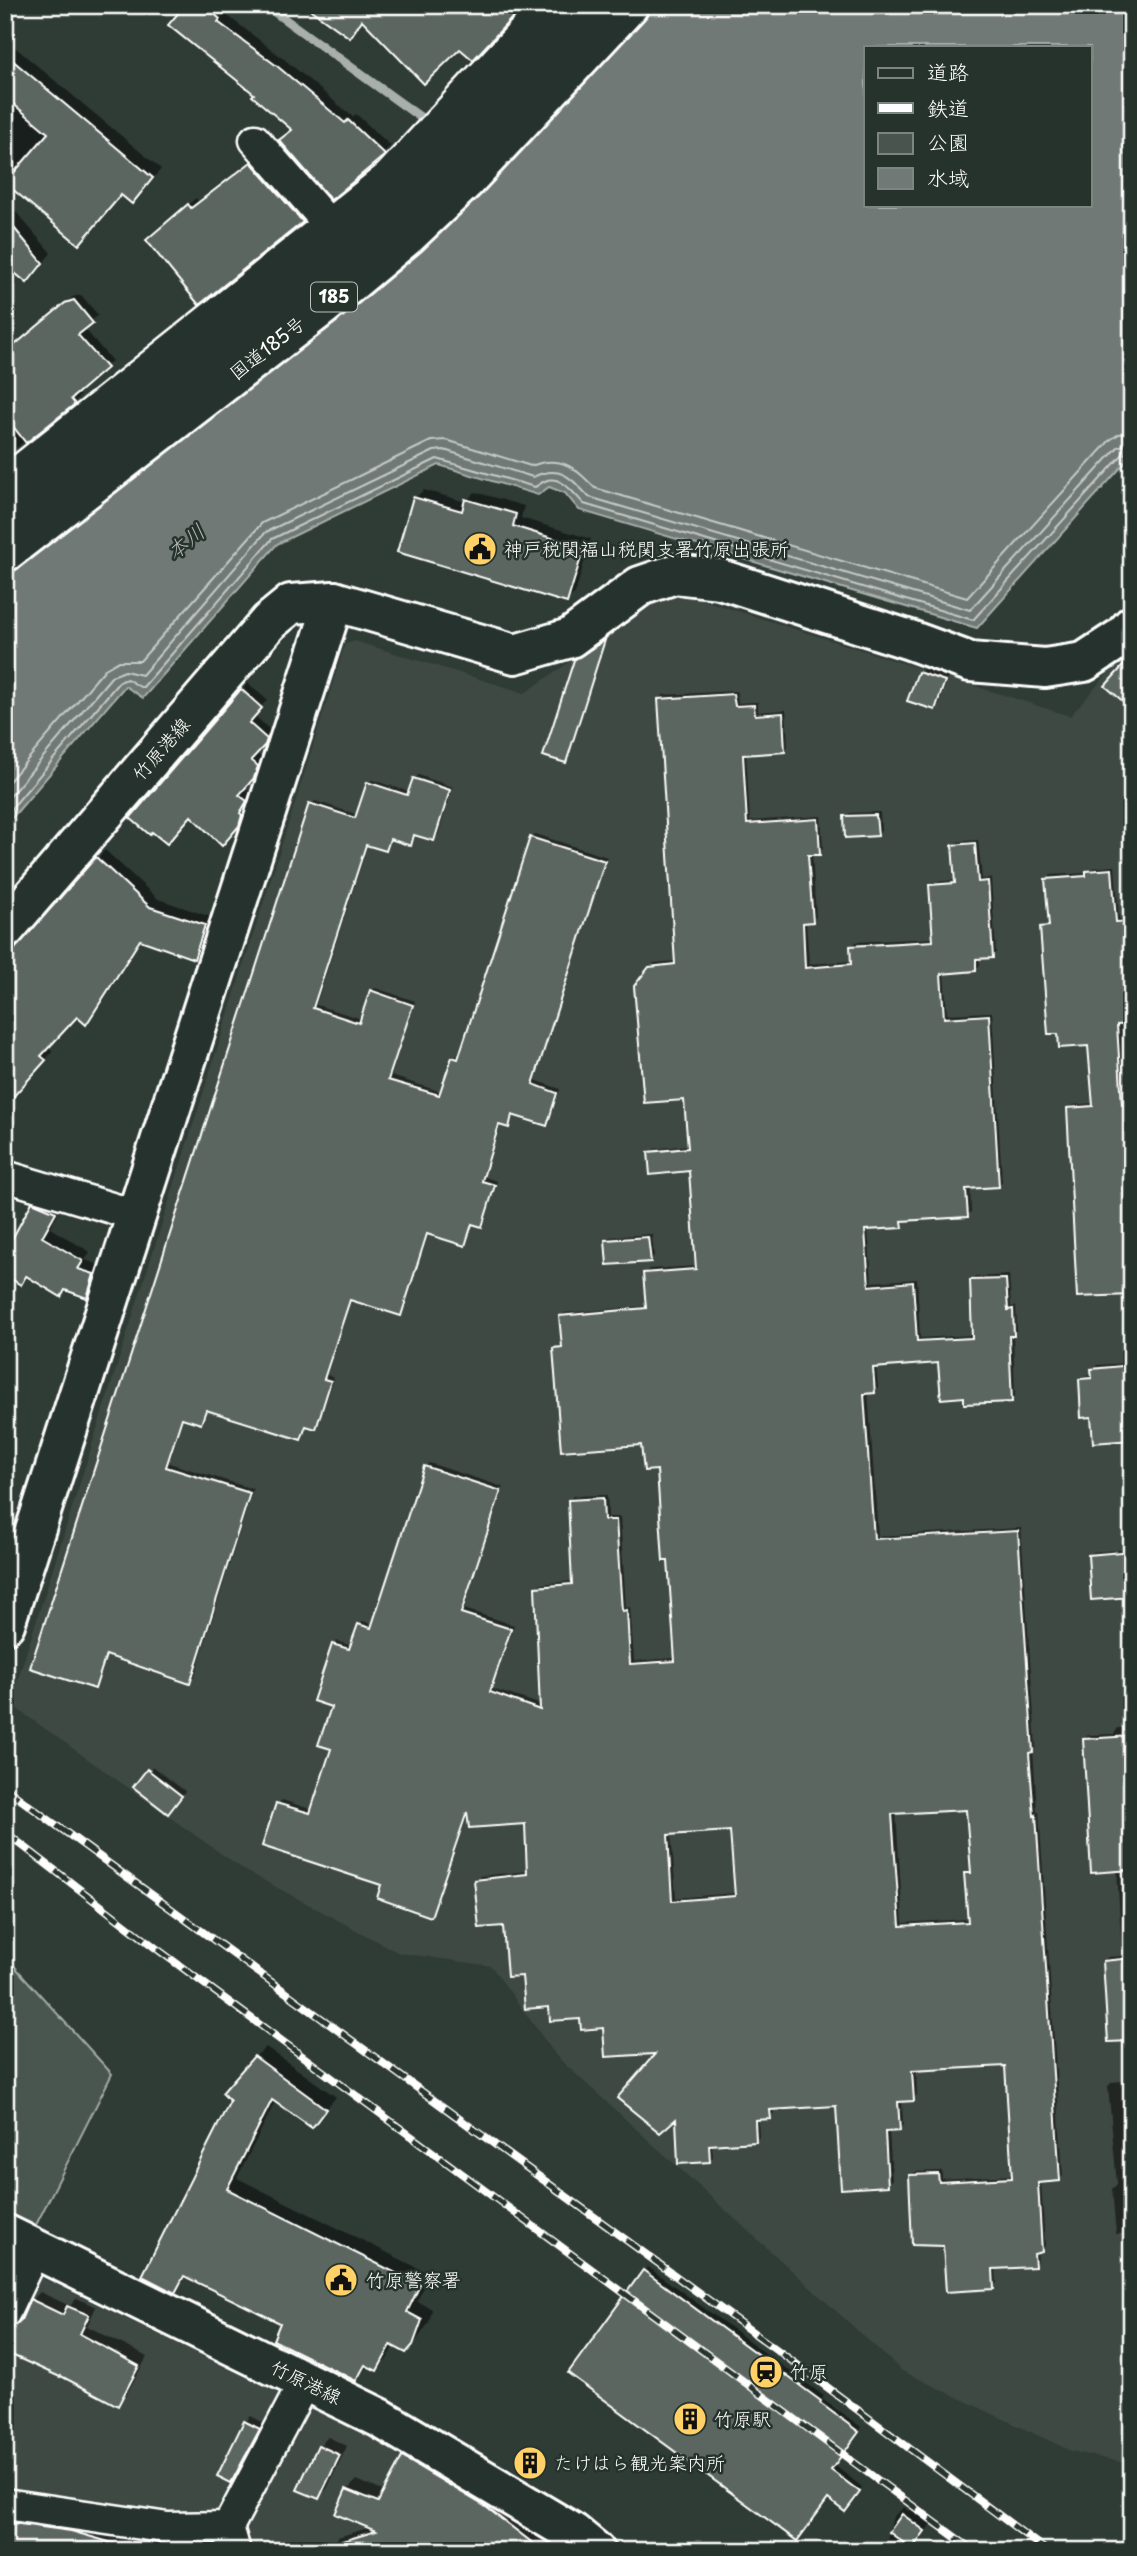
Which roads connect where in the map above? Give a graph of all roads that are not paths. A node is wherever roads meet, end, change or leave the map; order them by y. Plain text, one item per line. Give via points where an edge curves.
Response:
1 (548, 5) edge
2 (581, 5) edge
3 (629, 5) edge
4 (255, 140) dead end
5 (337, 234) junction
6 (5, 482) edge
7 (5, 511) edge
8 (5, 552) edge
9 (334, 601) junction
10 (1132, 626) edge
11 (5, 929) edge
12 (5, 1176) edge
13 (135, 1215) junction
14 (5, 1624) edge
15 (20, 2241) edge
16 (5, 2312) edge
17 (305, 2381) junction
18 (5, 2504) edge
19 (231, 2539) edge
20 (596, 2551) edge

1 - 5 street
2 - 5 main road, 国道185号 / 185 via 470,129 381,217
3 - 8 main road, 国道185号 / 185 via 465,181 408,235
4 - 5 street
5 - 6 street
5 - 7 main road, 国道185号 / 185
9 - 10 main road via 516,654 570,638 640,586 675,574 720,579 970,662 1045,668 1084,662
9 - 11 main road, 竹原港線 via 291,604 269,622
9 - 13 main road
12 - 13 street
13 - 14 main road
15 - 16 street
15 - 17 main road, 竹原港線
17 - 19 street
17 - 20 main road, 竹原港線 via 380,2418
18 - 19 street

